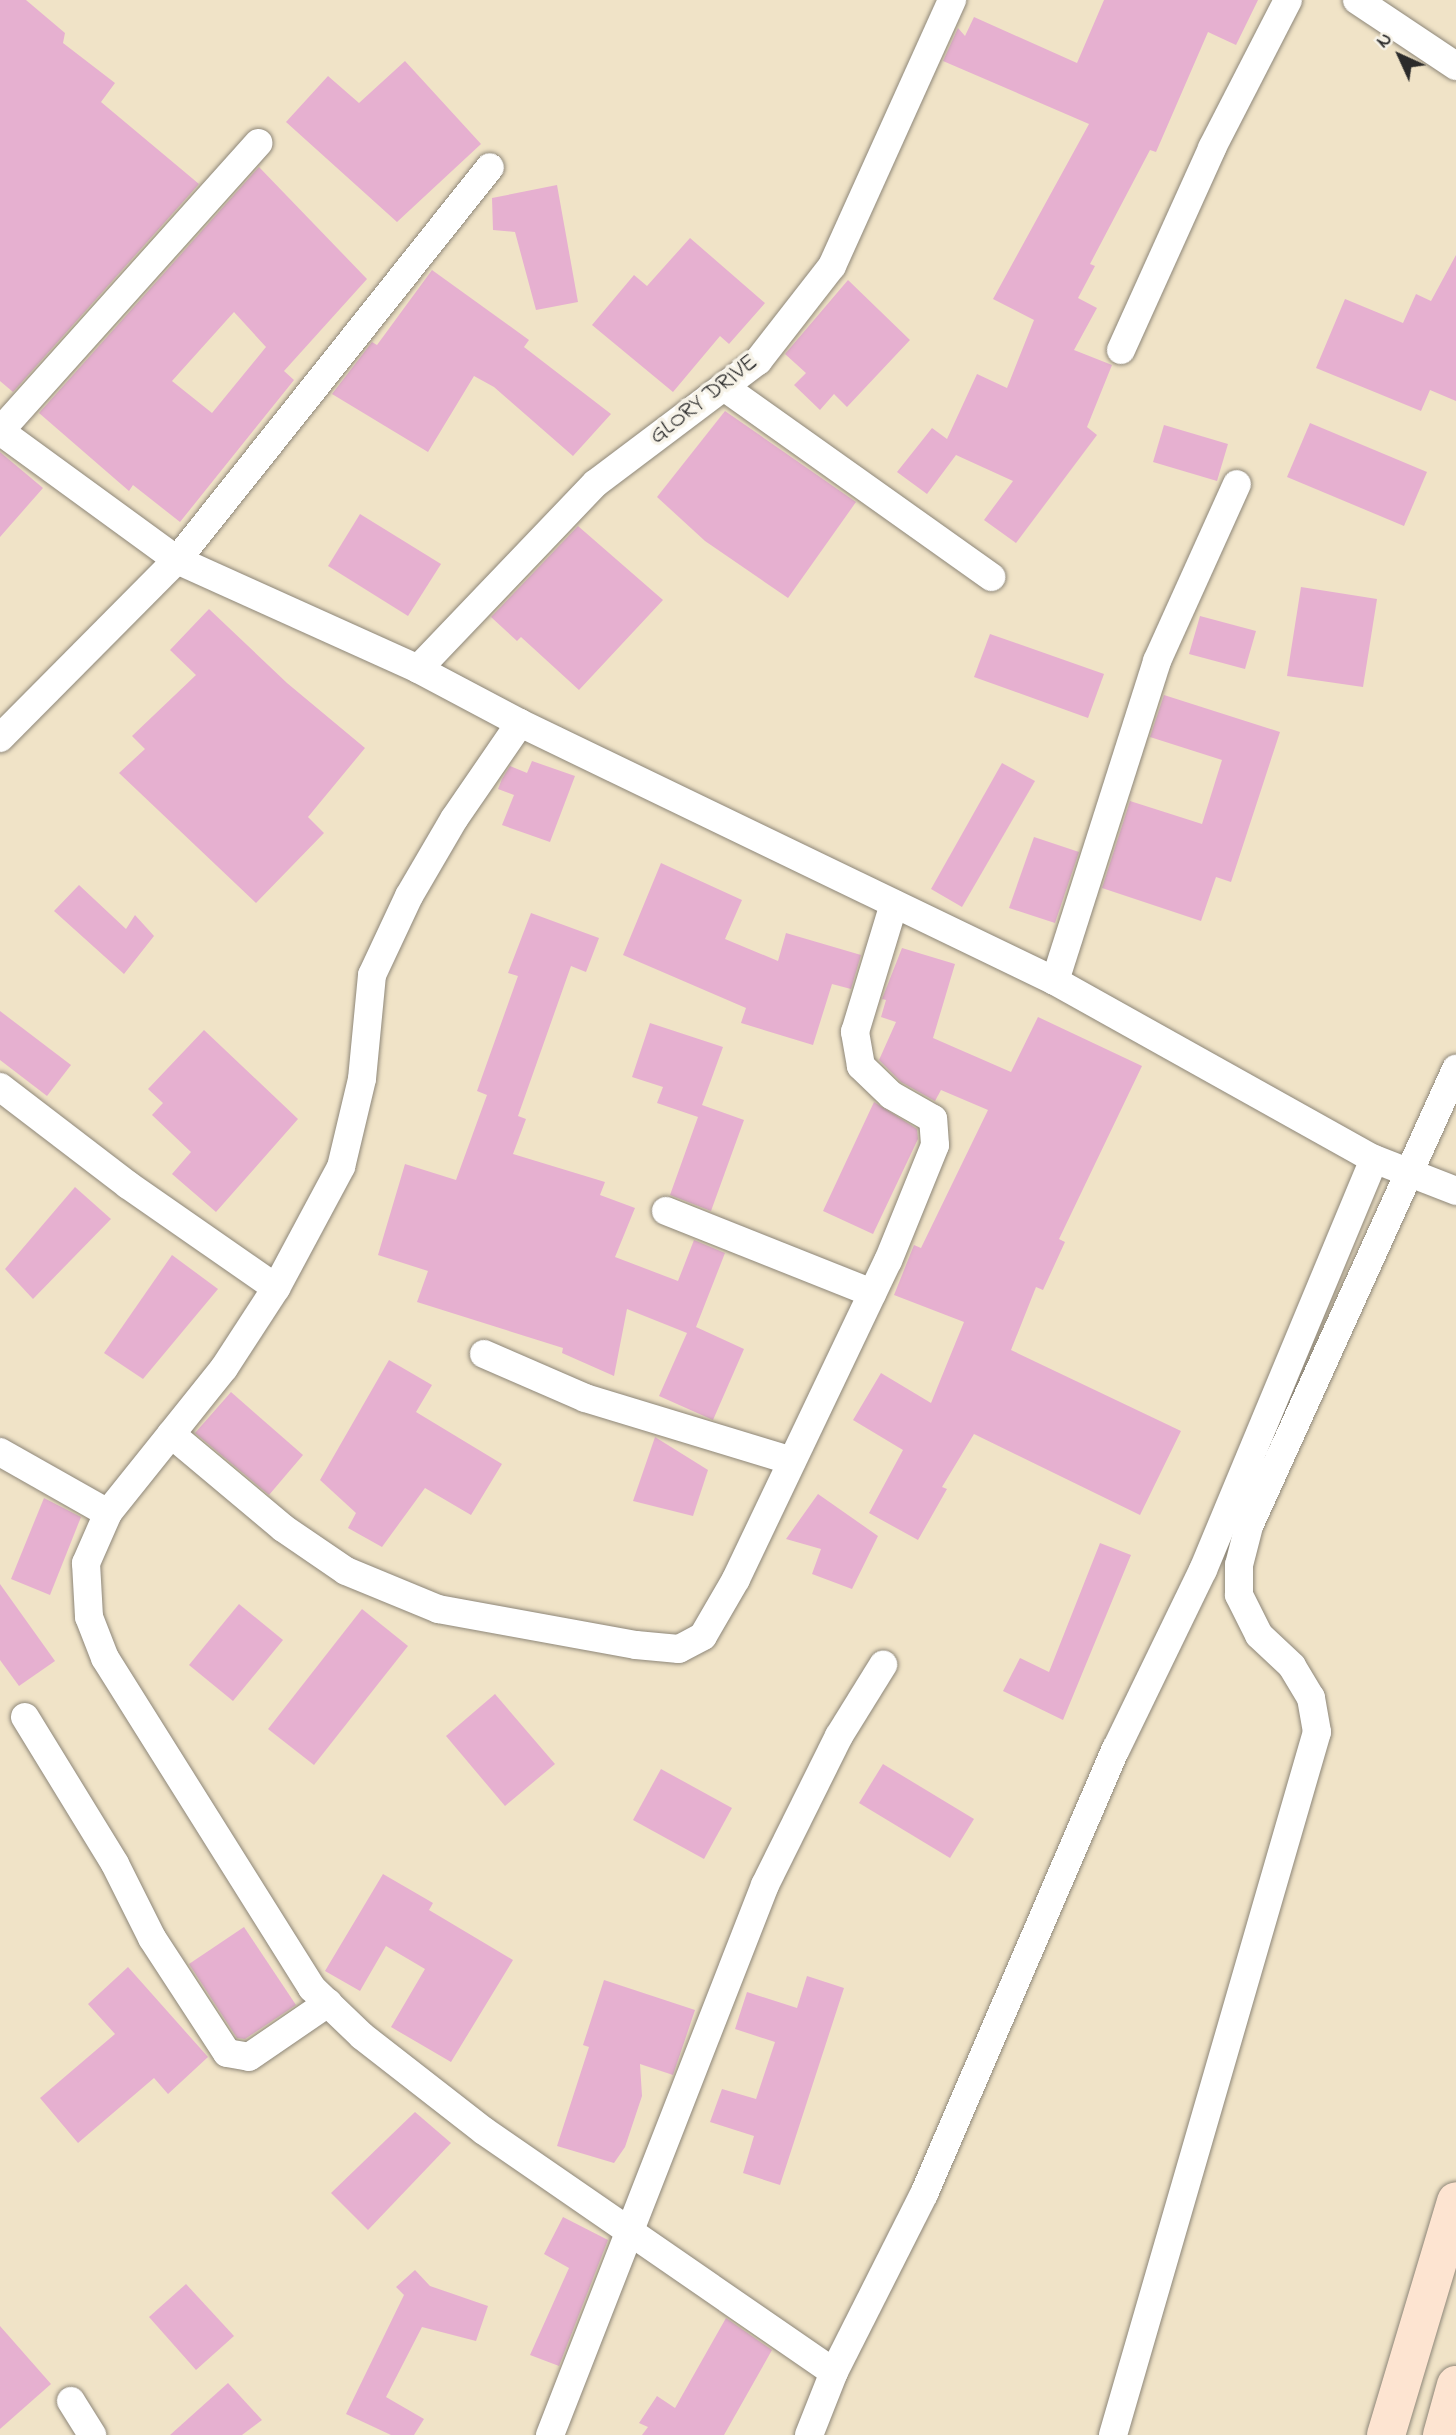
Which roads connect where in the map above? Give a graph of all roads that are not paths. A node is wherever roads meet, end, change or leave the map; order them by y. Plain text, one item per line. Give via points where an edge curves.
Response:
1 (952, 0) edge
2 (1287, 0) edge
3 (1357, 0) edge
4 (1456, 66) edge
5 (258, 143) dead end
6 (490, 167) dead end
7 (1121, 350) dead end
8 (724, 387) junction
9 (0, 431) edge
10 (1237, 484) dead end
11 (177, 560) junction
12 (991, 577) dead end
13 (418, 669) junction
14 (520, 723) junction
15 (0, 738) edge
16 (894, 904) junction
17 (1055, 981) junction
18 (1456, 1069) edge
19 (0, 1087) edge
20 (1374, 1160) junction
21 (1411, 1176) junction
22 (1456, 1191) edge
23 (666, 1211) dead end
24 (276, 1288) junction
25 (872, 1293) junction
26 (484, 1354) dead end
27 (171, 1434) junction
28 (0, 1452) edge
29 (792, 1461) junction
30 (108, 1513) junction
31 (883, 1665) dead end
32 (25, 1717) dead end
33 (328, 2003) junction
34 (1456, 2201) edge
35 (633, 2231) junction
36 (834, 2372) junction
37 (1456, 2385) edge
38 (71, 2401) dead end
39 (92, 2435) edge
40 (550, 2435) edge
41 (809, 2435) edge
42 (1113, 2435) edge
43 (1386, 2435) edge
44 (1442, 2435) edge

1 - 8 street, GLORY DRIVE via 832,266 758,361
2 - 7 street via 1212,148
3 - 4 street
5 - 9 street
6 - 11 street
8 - 12 street
8 - 13 street, GLORY DRIVE via 597,483
9 - 11 street
10 - 17 street via 1157,661
11 - 13 street
11 - 15 street
13 - 14 street
14 - 16 street
14 - 24 street via 454,819 409,896 372,975 362,1079 341,1167
16 - 17 street
16 - 25 street via 855,1032 861,1066 891,1095 933,1119 935,1145
17 - 20 street
18 - 21 street
19 - 24 street via 128,1185
20 - 21 street
20 - 36 street via 1203,1570 1116,1749 924,2193
21 - 22 street
21 - 42 street via 1249,1526 1239,1565 1239,1595 1259,1635 1292,1667 1311,1698 1317,1732
23 - 25 street
24 - 27 street via 224,1368
25 - 29 street
26 - 29 street via 584,1398
27 - 29 street via 283,1528 357,1576 438,1609 679,1649 703,1636 736,1579
27 - 30 street
28 - 30 street
30 - 33 street via 86,1563 89,1617 105,1658 219,1845 312,1988
31 - 35 street via 839,1736 765,1885 692,2066
32 - 33 street via 115,1864 152,1938 227,2053 249,2057
33 - 35 street via 362,2036 484,2131
34 - 43 main road
35 - 36 street
35 - 40 street
36 - 41 street
37 - 44 main road
38 - 39 street

